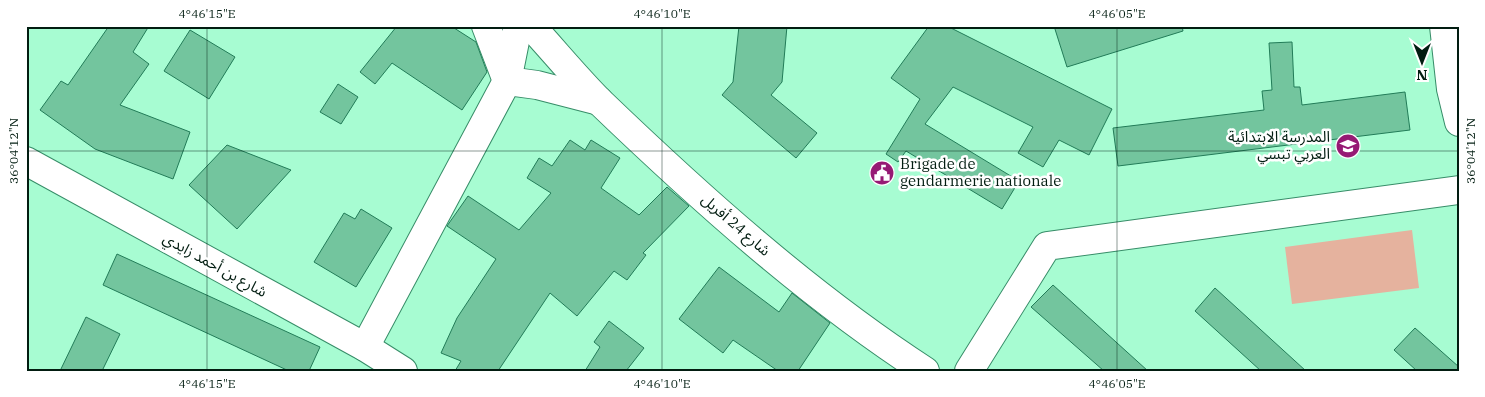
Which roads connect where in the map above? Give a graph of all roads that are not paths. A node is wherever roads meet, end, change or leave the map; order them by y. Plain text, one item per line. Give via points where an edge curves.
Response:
1 (486, 26) edge
2 (518, 26) edge
3 (531, 26) edge
4 (556, 26) edge
5 (1444, 26) edge
6 (564, 61) junction
7 (507, 81) junction
8 (599, 101) junction
9 (1459, 122) edge
10 (26, 161) edge
11 (1459, 190) edge
12 (365, 347) junction
13 (403, 371) edge
14 (925, 371) edge
15 (969, 371) edge

1 - 7 street
2 - 7 street
3 - 6 street, شارع 24 أفريل
4 - 6 street
5 - 9 street via 1451,88
6 - 8 street, شارع 24 أفريل
7 - 8 street via 537,84
7 - 12 street
8 - 14 street, شارع 24 أفريل via 731,223 811,289
10 - 12 street, شارع بن أحمد زايدي
11 - 15 street via 1047,246
12 - 13 street, شارع بن أحمد زايدي

